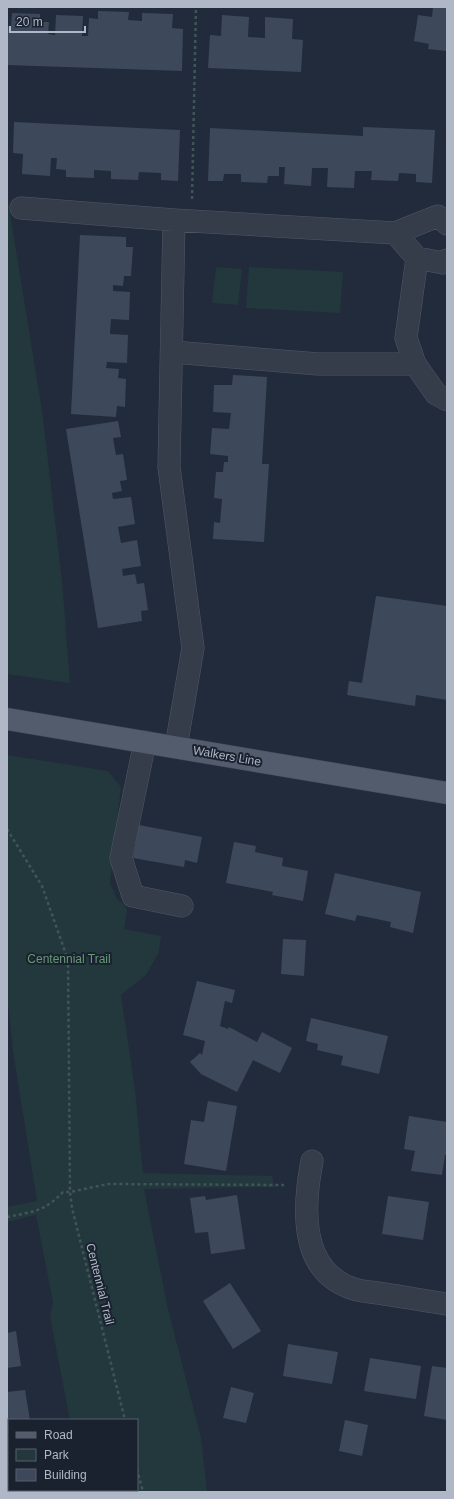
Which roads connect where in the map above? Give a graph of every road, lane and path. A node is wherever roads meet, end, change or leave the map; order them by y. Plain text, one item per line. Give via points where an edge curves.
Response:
1 (196, 7) edge
2 (21, 208) dead end
3 (183, 221) junction
4 (447, 224) edge
5 (395, 233) junction
6 (417, 258) junction
7 (447, 260) edge
8 (173, 352) junction
9 (415, 364) junction
10 (447, 400) edge
11 (7, 719) edge
12 (145, 742) junction
13 (176, 747) junction
14 (447, 793) edge
15 (7, 829) edge
16 (182, 906) dead end
17 (312, 1162) dead end
18 (306, 1188) junction
19 (70, 1192) junction
20 (7, 1217) edge
21 (447, 1304) edge
22 (125, 1419) edge
23 (138, 1473) edge
24 (143, 1492) edge

1 - 3 path
2 - 3 street
3 - 5 street
3 - 8 street
4 - 5 street via 438,216
5 - 6 street
6 - 7 street via 443,263
6 - 9 street via 406,338
8 - 9 street via 318,364
8 - 13 street via 169,467 193,648
9 - 10 street via 436,394
11 - 12 main road, Walkers Line
12 - 13 main road, Walkers Line
12 - 16 street via 121,858 133,896
13 - 14 main road, Walkers Line
15 - 19 path, Centennial Trail via 42,886 68,960
17 - 18 street
18 - 19 path via 276,1183 108,1184
18 - 21 street via 306,1224 315,1257 330,1277 354,1289
19 - 20 path via 63,1192 53,1203 40,1211
19 - 22 path, Centennial Trail
23 - 24 path

